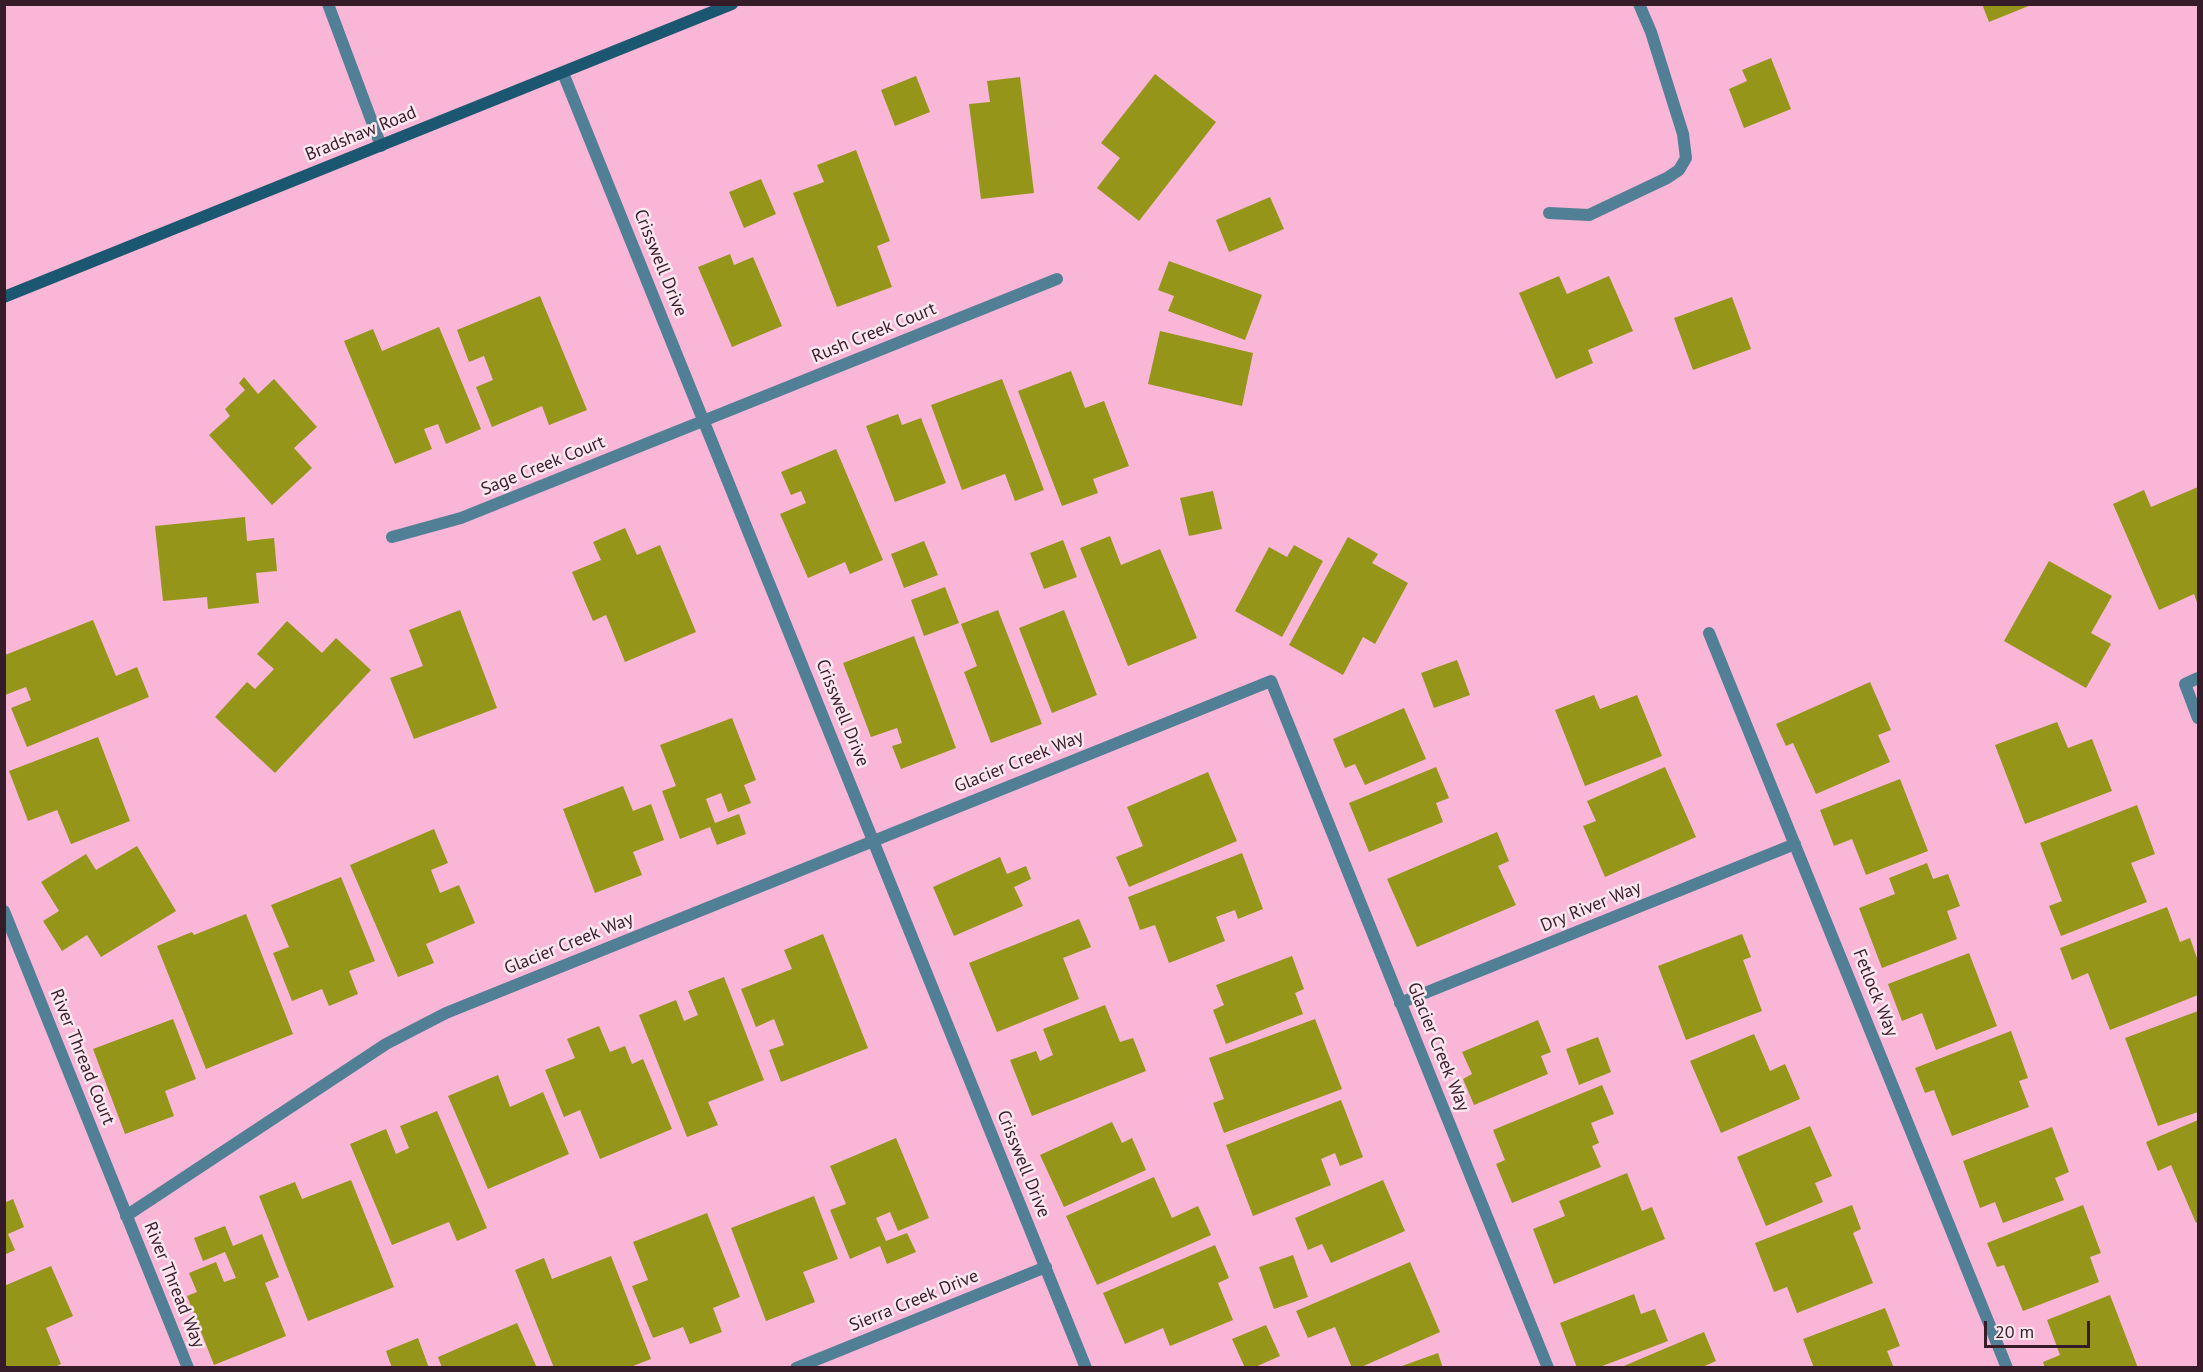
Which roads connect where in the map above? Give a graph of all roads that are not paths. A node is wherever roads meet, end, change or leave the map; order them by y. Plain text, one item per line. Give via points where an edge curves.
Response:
1 (328, 4) edge
2 (732, 4) edge
3 (1639, 4) edge
4 (563, 73) junction
5 (381, 146) junction
6 (1550, 213) dead end
7 (1057, 279) dead end
8 (4, 297) edge
9 (704, 421) junction
10 (392, 537) dead end
11 (1709, 633) dead end
12 (2199, 678) edge
13 (2199, 718) edge
14 (874, 840) junction
15 (1795, 844) junction
16 (4, 911) edge
17 (1400, 1002) junction
18 (126, 1216) junction
19 (1046, 1267) junction
20 (188, 1368) edge
21 (796, 1368) edge
22 (1086, 1368) edge
23 (1548, 1368) edge
24 (2007, 1368) edge

1 - 5 street
2 - 4 main road, Bradshaw Road
3 - 6 street via 1683,134 1686,158 1679,170 1667,178 1589,215
4 - 5 main road, Bradshaw Road
4 - 9 street, Crisswell Drive
5 - 8 main road, Bradshaw Road
7 - 9 street, Rush Creek Court
9 - 10 street, Sage Creek Court via 461,518
9 - 14 street, Crisswell Drive
11 - 15 street, Fetlock Way
12 - 13 street via 2185,684
14 - 17 street, Glacier Creek Way via 1271,681
14 - 18 street, Glacier Creek Way via 446,1013 386,1044
14 - 19 street, Crisswell Drive
15 - 17 street, Dry River Way
15 - 24 street, Fetlock Way
16 - 18 street, River Thread Court
17 - 23 street, Glacier Creek Way
18 - 20 street, River Thread Way
19 - 21 street, Sierra Creek Drive
19 - 22 street, Crisswell Drive

